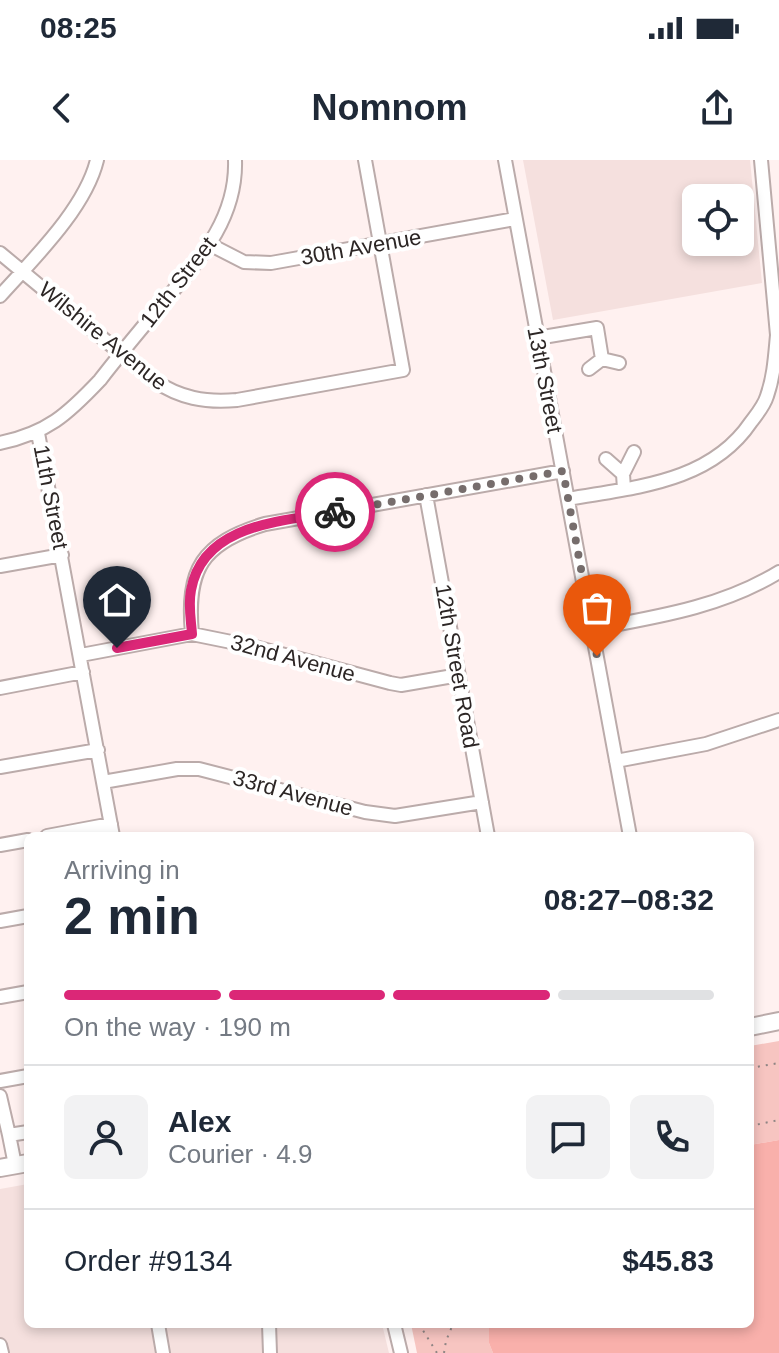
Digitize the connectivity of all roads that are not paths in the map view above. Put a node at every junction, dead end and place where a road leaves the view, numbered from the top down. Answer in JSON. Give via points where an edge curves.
{"nodes":[{"id":1,"x":97,"y":160,"type":"edge"},
{"id":2,"x":235,"y":160,"type":"edge"},
{"id":3,"x":365,"y":160,"type":"edge"},
{"id":4,"x":505,"y":160,"type":"edge"},
{"id":5,"x":761,"y":160,"type":"edge"},
{"id":6,"x":515,"y":219,"type":"junction"},
{"id":7,"x":380,"y":244,"type":"junction"},
{"id":8,"x":211,"y":245,"type":"junction"},
{"id":9,"x":0,"y":253,"type":"edge"},
{"id":10,"x":22,"y":271,"type":"junction"},
{"id":11,"x":776,"y":283,"type":"edge"},
{"id":12,"x":0,"y":296,"type":"edge"},
{"id":13,"x":537,"y":338,"type":"junction"},
{"id":14,"x":121,"y":353,"type":"junction"},
{"id":15,"x":602,"y":359,"type":"junction"},
{"id":16,"x":619,"y":363,"type":"dead end"},
{"id":17,"x":589,"y":369,"type":"dead end"},
{"id":18,"x":773,"y":401,"type":"edge"},
{"id":19,"x":38,"y":433,"type":"junction"},
{"id":20,"x":0,"y":443,"type":"edge"},
{"id":21,"x":634,"y":452,"type":"dead end"},
{"id":22,"x":606,"y":459,"type":"dead end"},
{"id":23,"x":563,"y":471,"type":"junction"},
{"id":24,"x":623,"y":474,"type":"junction"},
{"id":25,"x":624,"y":489,"type":"junction"},
{"id":26,"x":426,"y":495,"type":"junction"},
{"id":27,"x":568,"y":499,"type":"junction"},
{"id":28,"x":62,"y":555,"type":"junction"},
{"id":29,"x":0,"y":566,"type":"edge"},
{"id":30,"x":779,"y":572,"type":"edge"},
{"id":31,"x":592,"y":629,"type":"junction"},
{"id":32,"x":192,"y":634,"type":"junction"},
{"id":33,"x":81,"y":655,"type":"junction"},
{"id":34,"x":83,"y":672,"type":"junction"},
{"id":35,"x":459,"y":675,"type":"junction"},
{"id":36,"x":0,"y":688,"type":"edge"},
{"id":37,"x":779,"y":720,"type":"edge"},
{"id":38,"x":98,"y":750,"type":"junction"},
{"id":39,"x":616,"y":761,"type":"junction"},
{"id":40,"x":0,"y":767,"type":"edge"},
{"id":41,"x":103,"y":782,"type":"junction"},
{"id":42,"x":482,"y":802,"type":"junction"},
{"id":43,"x":112,"y":830,"type":"edge"},
{"id":44,"x":90,"y":832,"type":"edge"},
{"id":45,"x":487,"y":832,"type":"edge"},
{"id":46,"x":629,"y":832,"type":"edge"},
{"id":47,"x":24,"y":841,"type":"edge"},
{"id":48,"x":0,"y":845,"type":"edge"},
{"id":49,"x":24,"y":917,"type":"edge"},
{"id":50,"x":0,"y":921,"type":"edge"},
{"id":51,"x":24,"y":993,"type":"edge"},
{"id":52,"x":0,"y":997,"type":"edge"},
{"id":53,"x":779,"y":1021,"type":"edge"},
{"id":54,"x":754,"y":1026,"type":"edge"},
{"id":55,"x":24,"y":1077,"type":"edge"},
{"id":56,"x":0,"y":1081,"type":"edge"},
{"id":57,"x":0,"y":1096,"type":"edge"},
{"id":58,"x":24,"y":1133,"type":"edge"},
{"id":59,"x":9,"y":1135,"type":"junction"},
{"id":60,"x":14,"y":1165,"type":"edge"},
{"id":61,"x":159,"y":1328,"type":"edge"},
{"id":62,"x":269,"y":1328,"type":"edge"},
{"id":63,"x":395,"y":1328,"type":"edge"},
{"id":64,"x":397,"y":1338,"type":"junction"},
{"id":65,"x":383,"y":1341,"type":"dead end"},
{"id":66,"x":0,"y":1345,"type":"edge"},
{"id":67,"x":2,"y":1353,"type":"edge"},
{"id":68,"x":163,"y":1353,"type":"edge"},
{"id":69,"x":270,"y":1353,"type":"edge"},
{"id":70,"x":401,"y":1353,"type":"edge"}],
"edges":[{"from":1,"to":10,"type":"street","via":[[88,187]]},
{"from":2,"to":8,"type":"street","name":"12th Street","via":[[232,195]]},
{"from":3,"to":7,"type":"street"},
{"from":4,"to":6,"type":"street","name":"13th Street"},
{"from":5,"to":11,"type":"street"},
{"from":6,"to":7,"type":"street","name":"30th Avenue"},
{"from":6,"to":13,"type":"street","name":"13th Street"},
{"from":7,"to":8,"type":"street","name":"30th Avenue","via":[[258,263],[244,262]]},
{"from":7,"to":14,"type":"street","name":"Wilshire Avenue","via":[[403,370],[212,402],[170,391]]},
{"from":8,"to":14,"type":"street","name":"12th Street"},
{"from":9,"to":10,"type":"street","name":"Wilshire Avenue"},
{"from":10,"to":12,"type":"street"},
{"from":10,"to":14,"type":"street","name":"Wilshire Avenue"},
{"from":11,"to":18,"type":"street"},
{"from":13,"to":15,"type":"street","via":[[597,328]]},
{"from":13,"to":23,"type":"street","name":"13th Street"},
{"from":14,"to":19,"type":"street","name":"12th Street","via":[[80,401]]},
{"from":15,"to":16,"type":"street"},
{"from":15,"to":17,"type":"street"},
{"from":18,"to":25,"type":"street","via":[[708,464]]},
{"from":19,"to":20,"type":"street"},
{"from":19,"to":28,"type":"street","name":"11th Street"},
{"from":21,"to":24,"type":"street"},
{"from":22,"to":24,"type":"street"},
{"from":23,"to":26,"type":"street"},
{"from":23,"to":27,"type":"street","name":"13th Street"},
{"from":24,"to":25,"type":"street"},
{"from":25,"to":27,"type":"street"},
{"from":26,"to":32,"type":"street","via":[[237,532],[214,548],[197,572],[190,594]]},
{"from":26,"to":35,"type":"street","name":"12th Street Road"},
{"from":27,"to":31,"type":"street","name":"13th Street"},
{"from":28,"to":29,"type":"street"},
{"from":28,"to":33,"type":"street","name":"11th Street"},
{"from":30,"to":31,"type":"street","via":[[701,606]]},
{"from":31,"to":39,"type":"street","name":"13th Street"},
{"from":32,"to":33,"type":"street","name":"32nd Avenue"},
{"from":32,"to":35,"type":"street","name":"32nd Avenue","via":[[401,685]]},
{"from":33,"to":34,"type":"street","name":"11th Street"},
{"from":34,"to":36,"type":"street"},
{"from":34,"to":38,"type":"street"},
{"from":35,"to":42,"type":"street","name":"12th Street Road"},
{"from":37,"to":39,"type":"street","via":[[706,744]]},
{"from":38,"to":40,"type":"street"},
{"from":38,"to":41,"type":"street"},
{"from":39,"to":46,"type":"street","name":"13th Street"},
{"from":41,"to":42,"type":"street","name":"33rd Avenue","via":[[199,769],[395,816]]},
{"from":41,"to":43,"type":"street"},
{"from":42,"to":45,"type":"street","name":"12th Street Road"},
{"from":43,"to":44,"type":"street"},
{"from":47,"to":48,"type":"street"},
{"from":49,"to":50,"type":"street"},
{"from":51,"to":52,"type":"street"},
{"from":53,"to":54,"type":"main road"},
{"from":55,"to":56,"type":"street"},
{"from":57,"to":59,"type":"street"},
{"from":58,"to":59,"type":"street"},
{"from":59,"to":60,"type":"street"},
{"from":61,"to":68,"type":"street"},
{"from":62,"to":69,"type":"street"},
{"from":63,"to":64,"type":"street"},
{"from":64,"to":65,"type":"street"},
{"from":64,"to":70,"type":"street"},
{"from":66,"to":67,"type":"street"}]}
